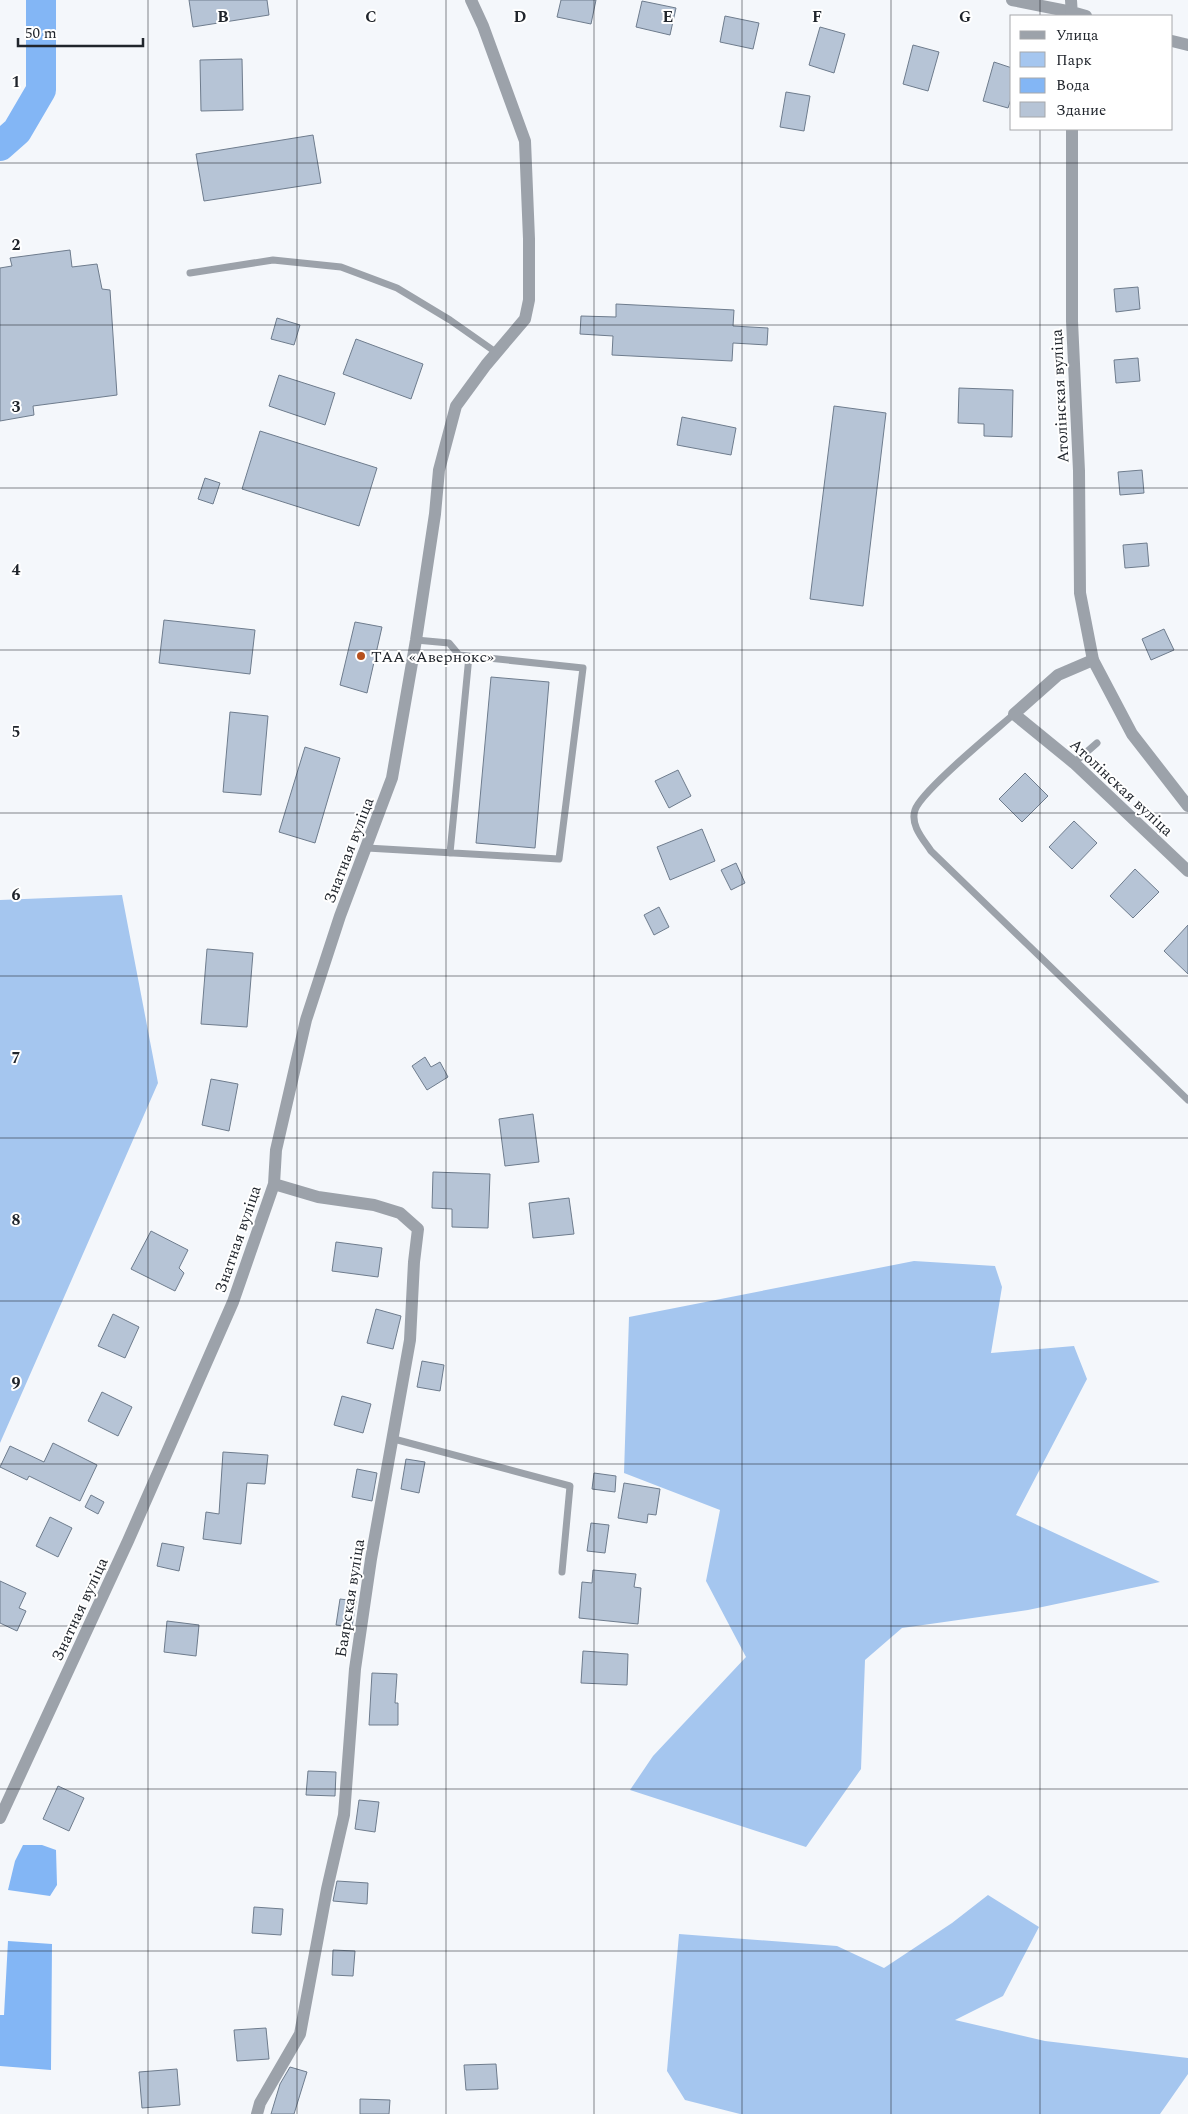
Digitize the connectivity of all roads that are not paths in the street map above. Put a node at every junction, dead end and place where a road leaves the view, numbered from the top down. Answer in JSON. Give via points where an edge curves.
{"nodes":[{"id":1,"x":471,"y":0,"type":"edge"},
{"id":2,"x":1012,"y":0,"type":"edge"},
{"id":3,"x":1072,"y":10,"type":"edge"},
{"id":4,"x":1084,"y":15,"type":"edge"},
{"id":5,"x":1173,"y":40,"type":"edge"},
{"id":6,"x":1188,"y":45,"type":"edge"},
{"id":7,"x":1072,"y":130,"type":"edge"},
{"id":8,"x":190,"y":274,"type":"dead end"},
{"id":9,"x":497,"y":353,"type":"junction"},
{"id":10,"x":416,"y":640,"type":"junction"},
{"id":11,"x":469,"y":656,"type":"junction"},
{"id":12,"x":1094,"y":660,"type":"junction"},
{"id":13,"x":1014,"y":714,"type":"junction"},
{"id":14,"x":1097,"y":743,"type":"dead end"},
{"id":15,"x":1074,"y":763,"type":"junction"},
{"id":16,"x":1188,"y":806,"type":"edge"},
{"id":17,"x":367,"y":848,"type":"junction"},
{"id":18,"x":450,"y":853,"type":"junction"},
{"id":19,"x":1188,"y":871,"type":"edge"},
{"id":20,"x":1188,"y":1100,"type":"edge"},
{"id":21,"x":274,"y":1184,"type":"junction"},
{"id":22,"x":394,"y":1439,"type":"junction"},
{"id":23,"x":562,"y":1572,"type":"dead end"},
{"id":24,"x":0,"y":1818,"type":"edge"},
{"id":25,"x":257,"y":2114,"type":"edge"}],
"edges":[{"from":1,"to":9,"type":"street","name":"Знатная вуліца","via":[[525,141],[530,239],[529,300],[525,319]]},
{"from":2,"to":3,"type":"street"},
{"from":3,"to":4,"type":"street"},
{"from":5,"to":6,"type":"street"},
{"from":7,"to":12,"type":"street","name":"Атолінская вуліца","via":[[1072,321],[1079,471],[1080,593]]},
{"from":8,"to":9,"type":"lane","via":[[273,260],[341,267],[397,288]]},
{"from":9,"to":10,"type":"street","name":"Знатная вуліца","via":[[456,406],[439,470]]},
{"from":10,"to":11,"type":"lane","via":[[450,643],[459,655]]},
{"from":10,"to":17,"type":"street","name":"Знатная вуліца","via":[[392,778]]},
{"from":11,"to":18,"type":"lane"},
{"from":11,"to":18,"type":"lane","via":[[583,668],[559,859]]},
{"from":12,"to":13,"type":"street","via":[[1058,675]]},
{"from":12,"to":16,"type":"street","name":"Атолінская вуліца","via":[[1132,734]]},
{"from":13,"to":15,"type":"street","name":"Атолінская вуліца"},
{"from":13,"to":20,"type":"lane","via":[[933,787],[915,810],[916,829],[931,851]]},
{"from":14,"to":15,"type":"lane"},
{"from":15,"to":19,"type":"street","name":"Атолінская вуліца"},
{"from":17,"to":18,"type":"lane"},
{"from":17,"to":21,"type":"street","name":"Знатная вуліца","via":[[340,916],[306,1020],[276,1150]]},
{"from":21,"to":22,"type":"street","name":"Баярская вуліца","via":[[318,1197],[374,1205],[400,1213],[418,1229],[410,1340]]},
{"from":21,"to":24,"type":"street","name":"Знатная вуліца","via":[[233,1302],[173,1442]]},
{"from":22,"to":23,"type":"lane","via":[[570,1486]]},
{"from":22,"to":25,"type":"street","name":"Баярская вуліца","via":[[371,1558],[355,1669],[344,1815],[308,2002],[300,2034],[260,2103]]}]}
